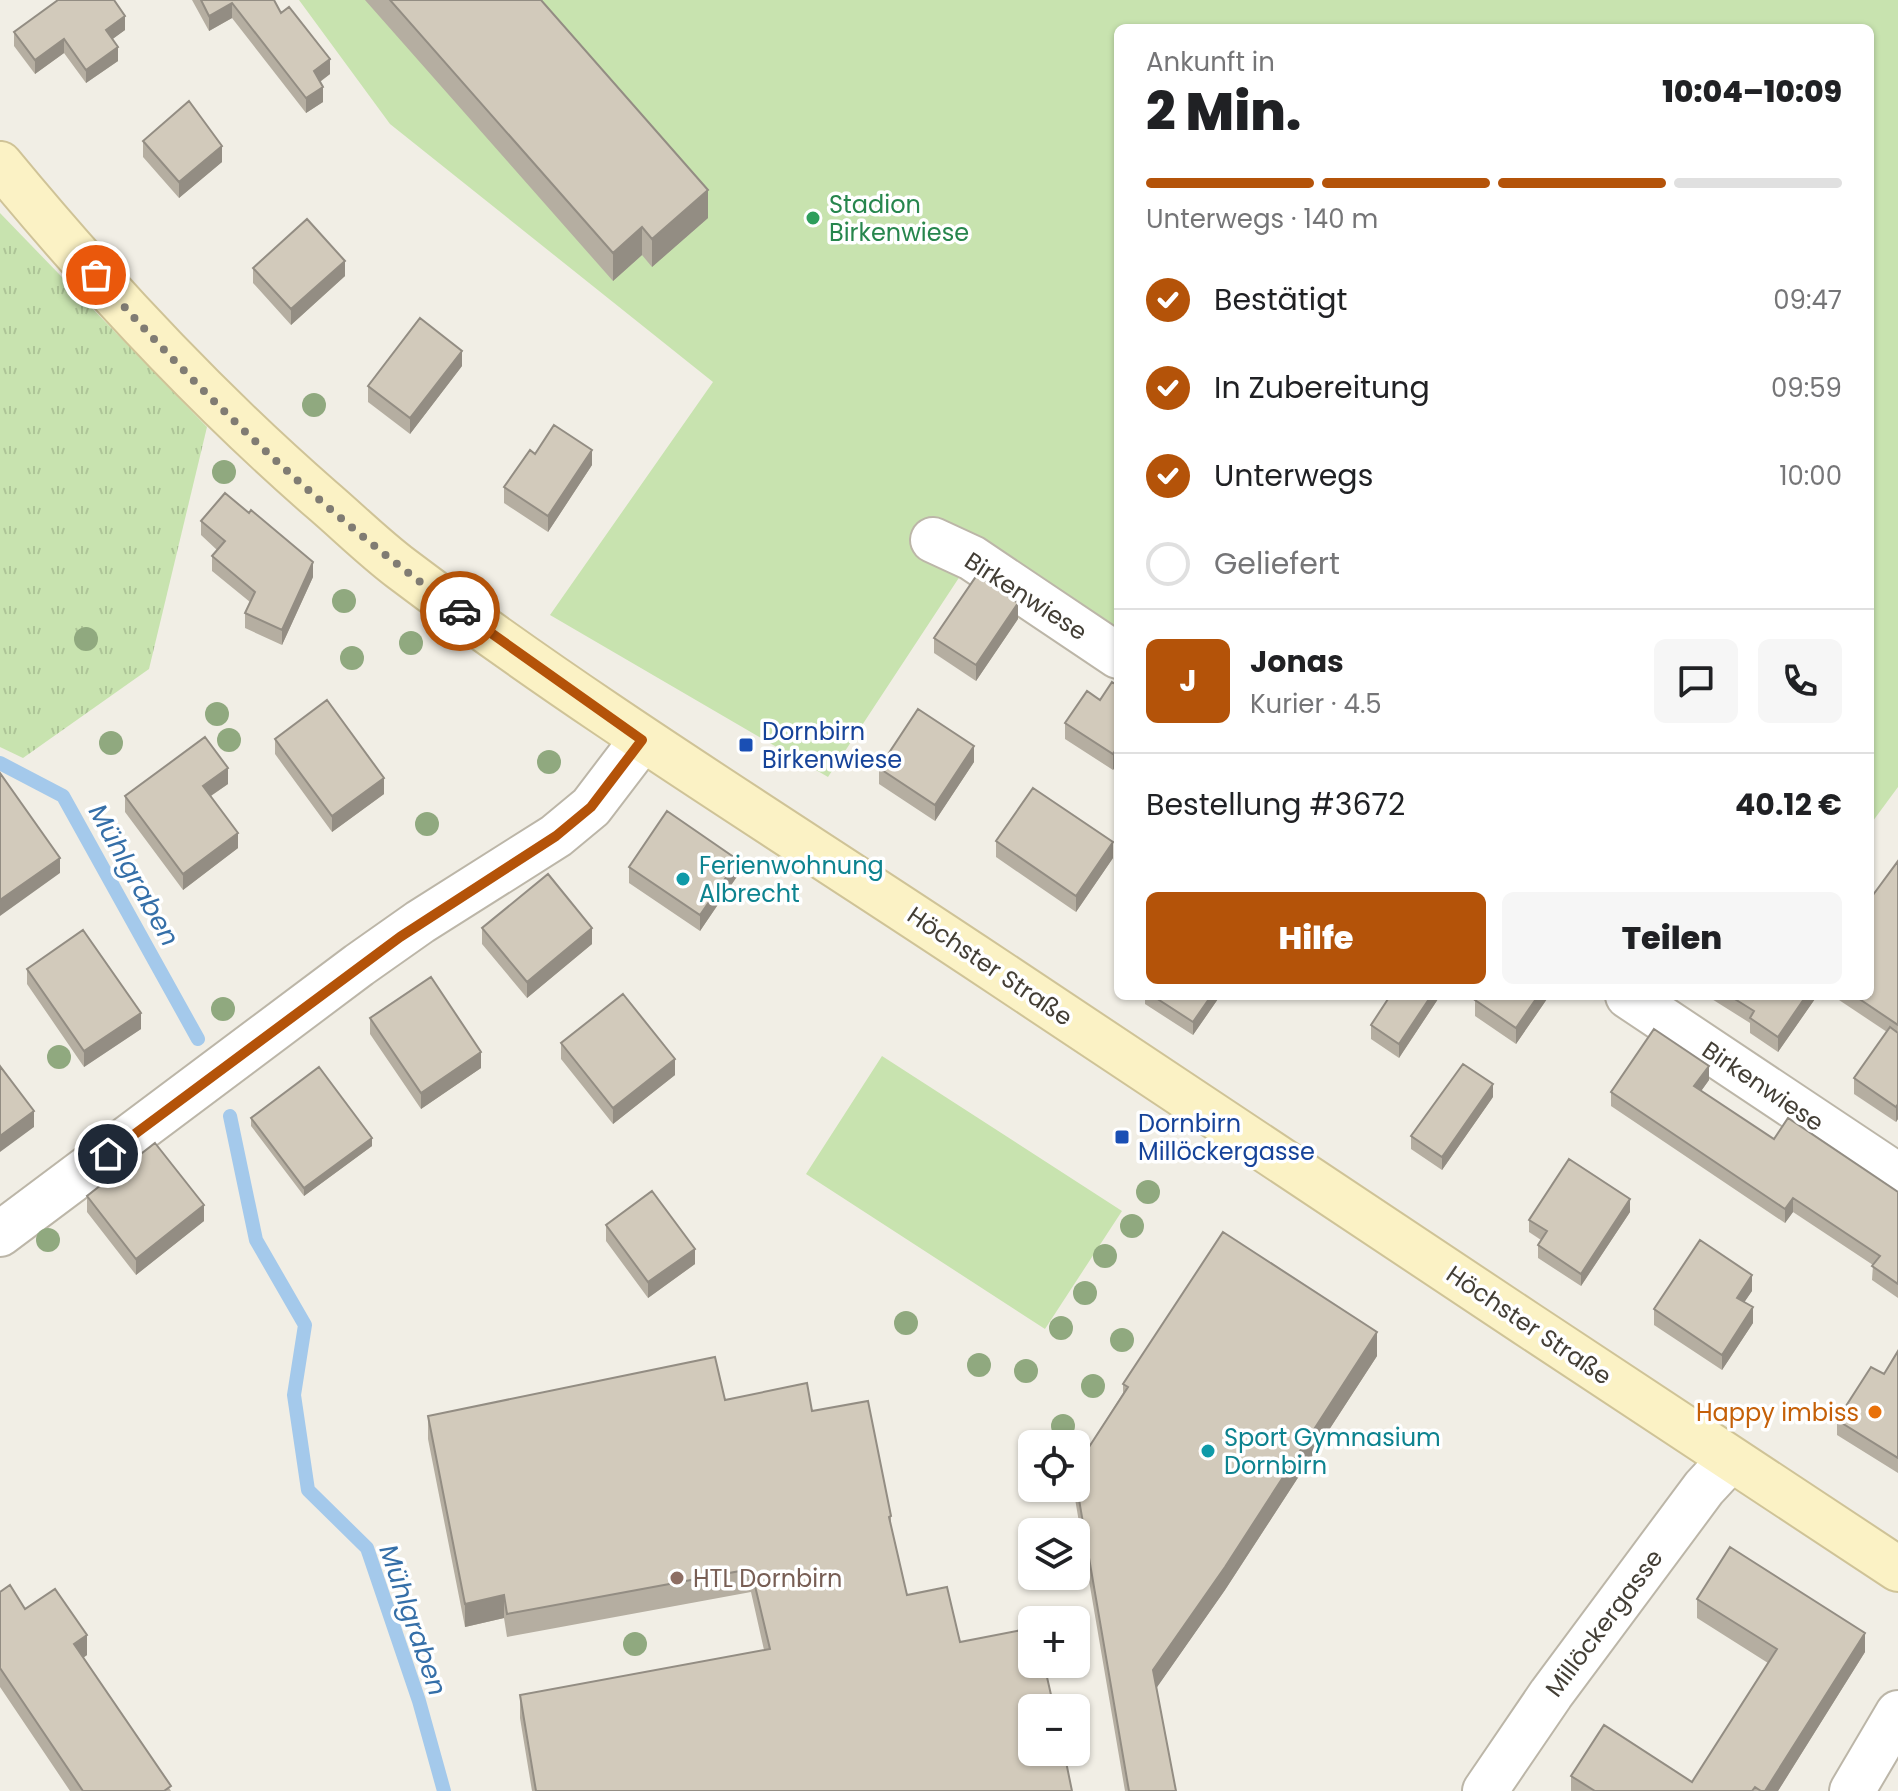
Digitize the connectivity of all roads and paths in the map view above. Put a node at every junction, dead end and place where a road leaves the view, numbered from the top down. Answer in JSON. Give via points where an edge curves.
{"nodes":[{"id":1,"x":0,"y":164,"type":"edge"},
{"id":2,"x":933,"y":540,"type":"dead end"},
{"id":3,"x":1114,"y":653,"type":"edge"},
{"id":4,"x":642,"y":740,"type":"junction"},
{"id":5,"x":1634,"y":1000,"type":"edge"},
{"id":6,"x":1898,"y":1176,"type":"edge"},
{"id":7,"x":0,"y":1234,"type":"edge"},
{"id":8,"x":1730,"y":1460,"type":"junction"},
{"id":9,"x":1898,"y":1569,"type":"edge"},
{"id":10,"x":1898,"y":1713,"type":"edge"},
{"id":11,"x":1485,"y":1791,"type":"edge"},
{"id":12,"x":1852,"y":1791,"type":"edge"}],
"edges":[{"from":1,"to":4,"type":"main road","name":"Höchster Straße","via":[[153,341],[257,443],[398,566]]},
{"from":2,"to":3,"type":"street","name":"Birkenwiese","via":[[972,558]]},
{"from":4,"to":7,"type":"street","via":[[591,807],[556,836],[359,965]]},
{"from":4,"to":8,"type":"main road","name":"Höchster Straße"},
{"from":5,"to":6,"type":"street","name":"Birkenwiese"},
{"from":8,"to":9,"type":"main road","name":"Höchster Straße"},
{"from":8,"to":11,"type":"street","name":"Millöckergasse","via":[[1551,1694]]},
{"from":10,"to":12,"type":"street"}]}
